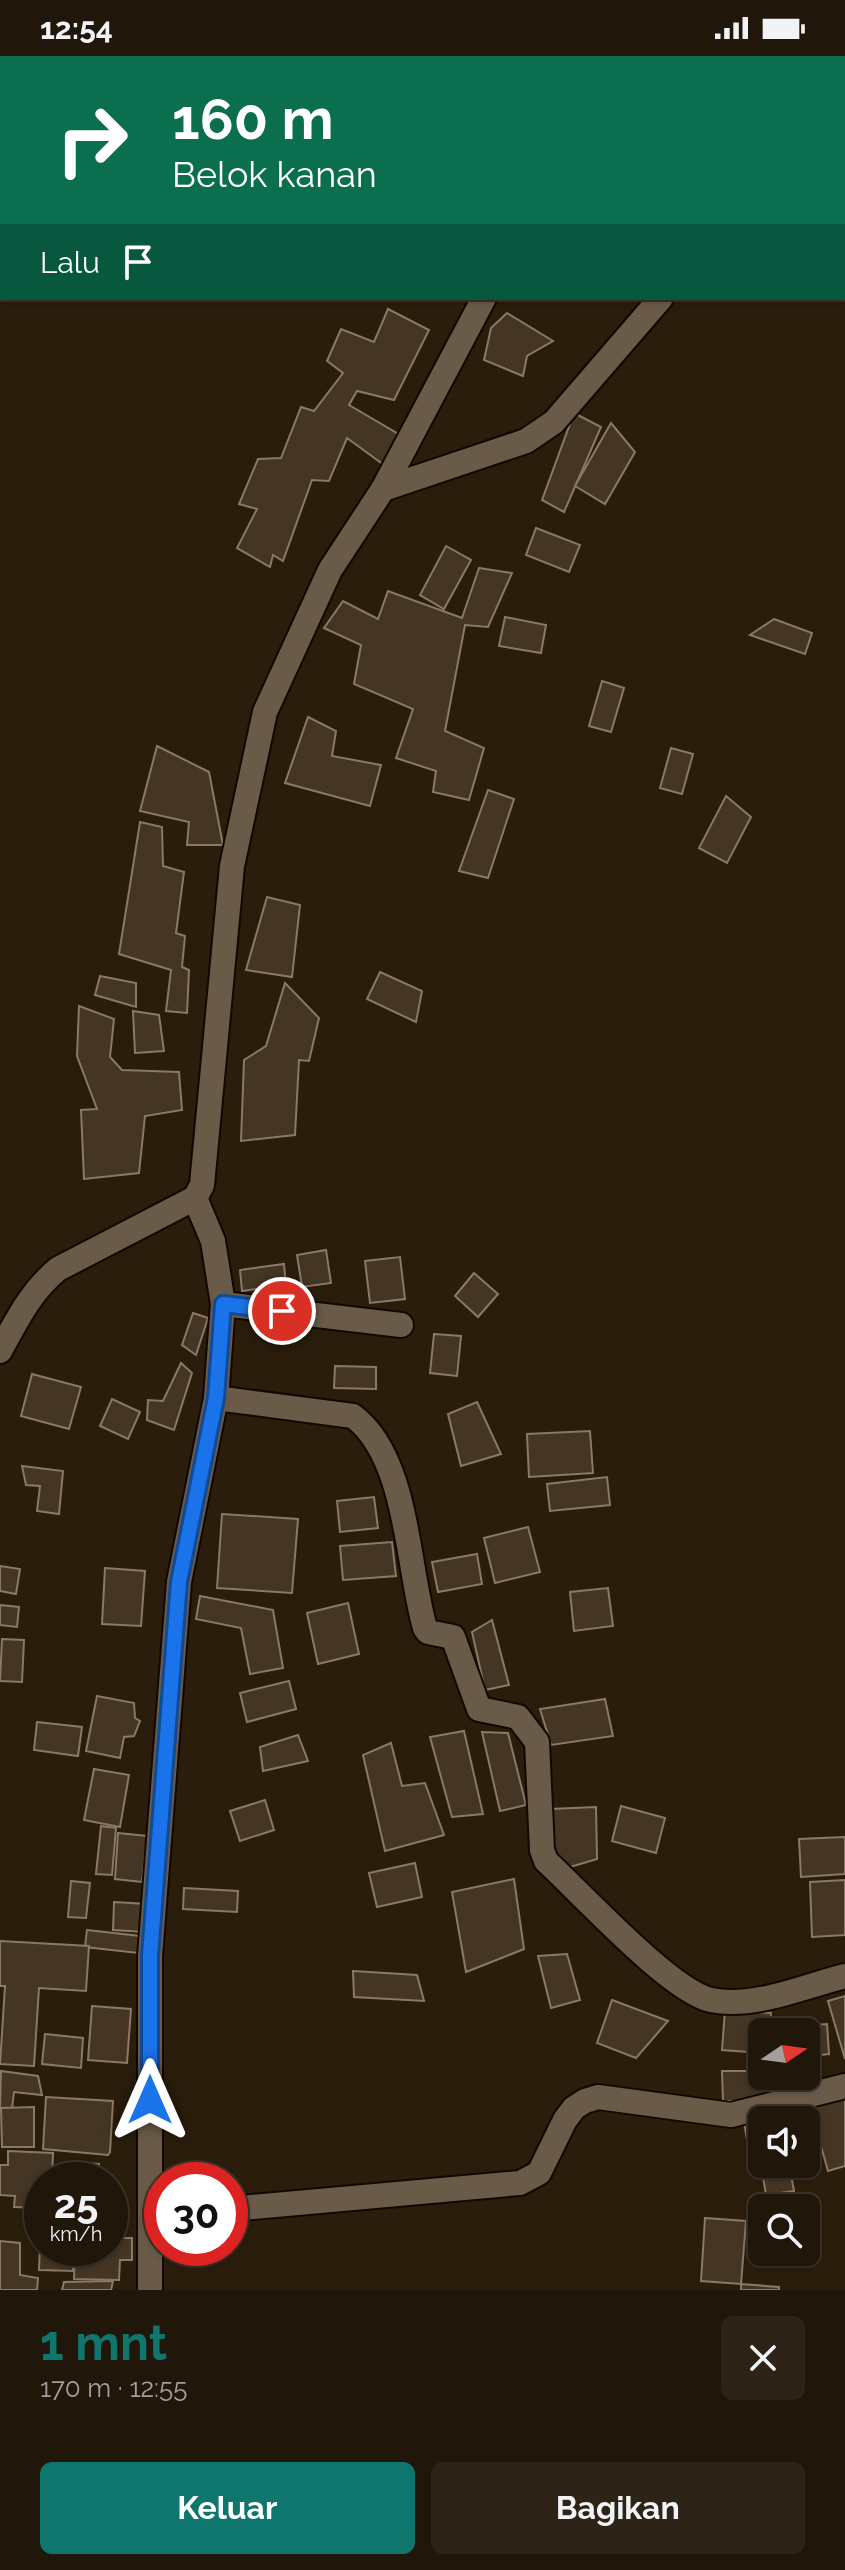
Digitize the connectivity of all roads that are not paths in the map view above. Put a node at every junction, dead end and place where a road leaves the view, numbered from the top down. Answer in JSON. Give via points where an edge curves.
{"nodes":[{"id":1,"x":483,"y":300,"type":"edge"},
{"id":2,"x":659,"y":300,"type":"edge"},
{"id":3,"x":383,"y":489,"type":"junction"},
{"id":4,"x":195,"y":1198,"type":"junction"},
{"id":5,"x":223,"y":1304,"type":"junction"},
{"id":6,"x":401,"y":1325,"type":"dead end"},
{"id":7,"x":0,"y":1351,"type":"edge"},
{"id":8,"x":216,"y":1398,"type":"junction"},
{"id":9,"x":845,"y":1976,"type":"edge"},
{"id":10,"x":845,"y":2086,"type":"edge"},
{"id":11,"x":155,"y":2162,"type":"edge"},
{"id":12,"x":248,"y":2207,"type":"edge"},
{"id":13,"x":152,"y":2266,"type":"edge"},
{"id":14,"x":150,"y":2290,"type":"edge"}],
"edges":[{"from":1,"to":3,"type":"street"},
{"from":2,"to":3,"type":"street","via":[[554,422],[526,441]]},
{"from":3,"to":4,"type":"street","via":[[330,570],[265,712],[232,866],[206,1167]]},
{"from":4,"to":5,"type":"street","via":[[213,1241]]},
{"from":4,"to":7,"type":"street","via":[[58,1269],[27,1300]]},
{"from":5,"to":6,"type":"street"},
{"from":5,"to":8,"type":"street"},
{"from":8,"to":9,"type":"street","via":[[353,1416],[369,1428],[383,1448],[411,1550],[425,1628],[453,1637],[479,1709],[518,1717],[537,1742],[546,1861],[602,1915],[680,1985],[711,2000],[747,2000]]},
{"from":8,"to":11,"type":"street","via":[[179,1582],[150,1956]]},
{"from":10,"to":12,"type":"street","via":[[731,2115],[598,2097],[574,2108],[539,2173],[520,2183]]},
{"from":13,"to":14,"type":"street"}]}
